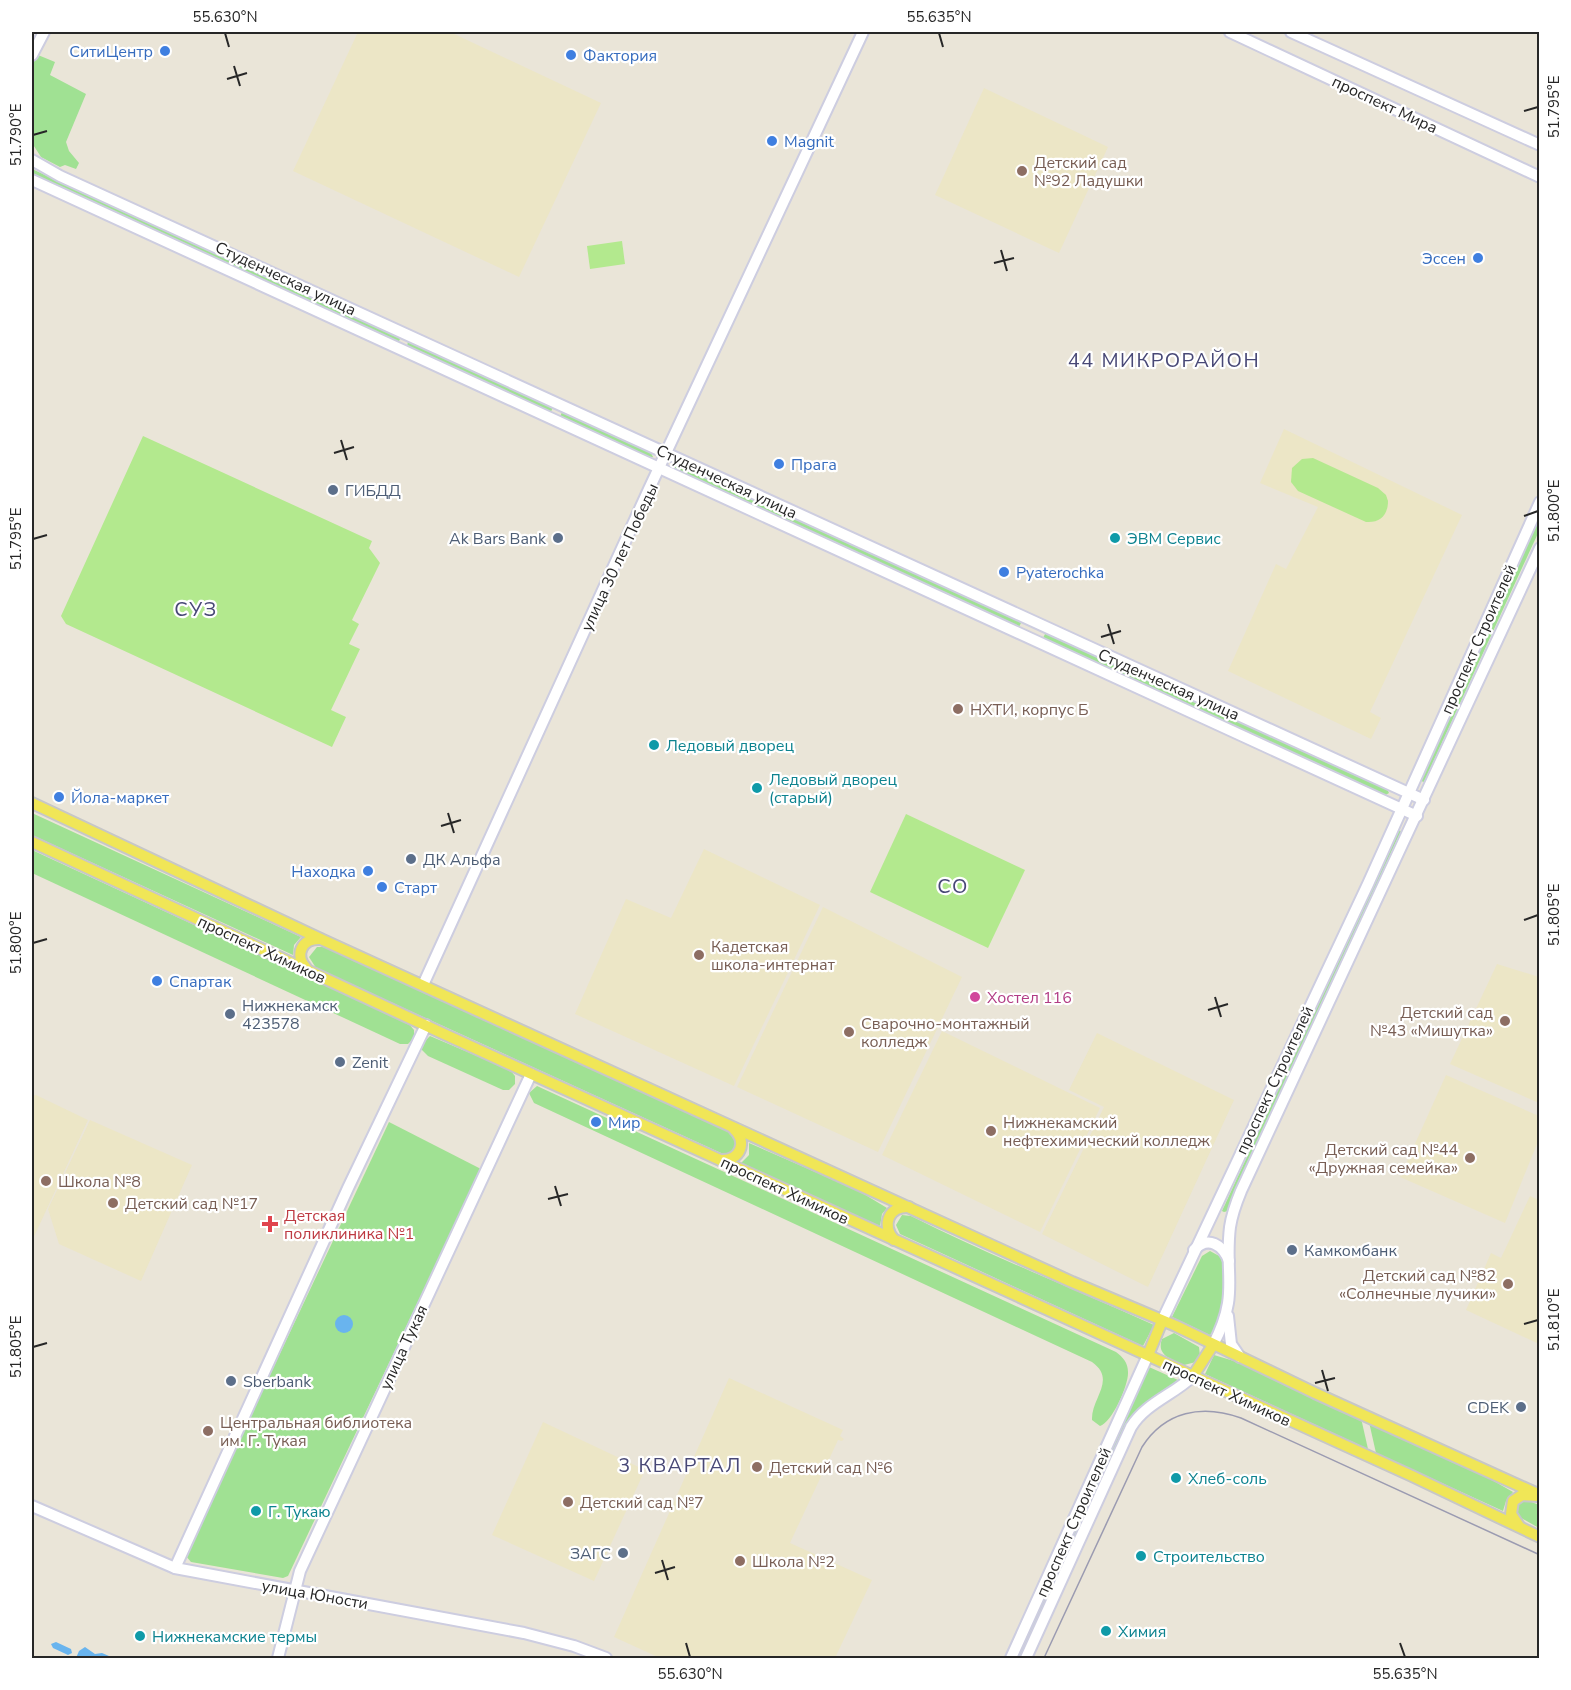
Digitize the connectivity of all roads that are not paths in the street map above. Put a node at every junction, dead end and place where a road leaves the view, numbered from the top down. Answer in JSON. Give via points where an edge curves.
{"nodes":[{"id":1,"x":44,"y":32,"type":"edge"},
{"id":2,"x":863,"y":32,"type":"edge"},
{"id":3,"x":1230,"y":32,"type":"edge"},
{"id":4,"x":1291,"y":32,"type":"edge"},
{"id":5,"x":32,"y":55,"type":"edge"},
{"id":6,"x":1539,"y":145,"type":"edge"},
{"id":7,"x":32,"y":160,"type":"edge"},
{"id":8,"x":1539,"y":177,"type":"edge"},
{"id":9,"x":32,"y":180,"type":"edge"},
{"id":10,"x":412,"y":338,"type":"junction"},
{"id":11,"x":405,"y":352,"type":"junction"},
{"id":12,"x":552,"y":402,"type":"junction"},
{"id":13,"x":548,"y":418,"type":"junction"},
{"id":14,"x":668,"y":452,"type":"junction"},
{"id":15,"x":660,"y":468,"type":"junction"},
{"id":16,"x":1539,"y":502,"type":"edge"},
{"id":17,"x":1539,"y":549,"type":"edge"},
{"id":18,"x":1027,"y":620,"type":"junction"},
{"id":19,"x":1043,"y":626,"type":"junction"},
{"id":20,"x":1022,"y":634,"type":"junction"},
{"id":21,"x":1038,"y":641,"type":"junction"},
{"id":22,"x":1408,"y":793,"type":"junction"},
{"id":23,"x":1424,"y":800,"type":"junction"},
{"id":24,"x":32,"y":803,"type":"edge"},
{"id":25,"x":1401,"y":810,"type":"junction"},
{"id":26,"x":1417,"y":816,"type":"junction"},
{"id":27,"x":32,"y":842,"type":"edge"},
{"id":28,"x":323,"y":940,"type":"junction"},
{"id":29,"x":310,"y":970,"type":"junction"},
{"id":30,"x":423,"y":985,"type":"junction"},
{"id":31,"x":426,"y":1025,"type":"junction"},
{"id":32,"x":531,"y":1074,"type":"junction"},
{"id":33,"x":732,"y":1126,"type":"junction"},
{"id":34,"x":717,"y":1159,"type":"junction"},
{"id":35,"x":910,"y":1207,"type":"junction"},
{"id":36,"x":1214,"y":1207,"type":"junction"},
{"id":37,"x":1232,"y":1214,"type":"junction"},
{"id":38,"x":894,"y":1240,"type":"junction"},
{"id":39,"x":1193,"y":1251,"type":"junction"},
{"id":40,"x":1231,"y":1267,"type":"junction"},
{"id":41,"x":1227,"y":1313,"type":"junction"},
{"id":42,"x":1162,"y":1321,"type":"junction"},
{"id":43,"x":1213,"y":1345,"type":"junction"},
{"id":44,"x":1148,"y":1355,"type":"junction"},
{"id":45,"x":1239,"y":1357,"type":"junction"},
{"id":46,"x":1192,"y":1376,"type":"junction"},
{"id":47,"x":1539,"y":1495,"type":"edge"},
{"id":48,"x":32,"y":1506,"type":"edge"},
{"id":49,"x":1523,"y":1529,"type":"junction"},
{"id":50,"x":1539,"y":1537,"type":"edge"},
{"id":51,"x":175,"y":1568,"type":"junction"},
{"id":52,"x":294,"y":1589,"type":"junction"},
{"id":53,"x":278,"y":1659,"type":"edge"},
{"id":54,"x":606,"y":1659,"type":"edge"},
{"id":55,"x":1011,"y":1659,"type":"edge"},
{"id":56,"x":1026,"y":1659,"type":"edge"}],
"edges":[{"from":1,"to":5,"type":"main road"},
{"from":2,"to":14,"type":"main road","name":"улица 30 лет Победы"},
{"from":3,"to":8,"type":"main road","name":"проспект Мира"},
{"from":4,"to":6,"type":"main road","name":"проспект Мира"},
{"from":7,"to":10,"type":"main road","name":"Студенческая улица"},
{"from":9,"to":11,"type":"main road","name":"Студенческая улица"},
{"from":10,"to":11,"type":"main road","via":[[401,342]]},
{"from":10,"to":12,"type":"main road","name":"Студенческая улица"},
{"from":11,"to":13,"type":"main road","name":"Студенческая улица"},
{"from":12,"to":13,"type":"main road","via":[[557,412]]},
{"from":12,"to":14,"type":"main road","name":"Студенческая улица"},
{"from":13,"to":15,"type":"main road","name":"Студенческая улица"},
{"from":14,"to":15,"type":"main road","name":"улица 30 лет Победы"},
{"from":14,"to":18,"type":"main road","name":"Студенческая улица"},
{"from":15,"to":20,"type":"main road","name":"Студенческая улица"},
{"from":15,"to":30,"type":"main road","name":"улица 30 лет Победы"},
{"from":16,"to":22,"type":"main road","name":"проспект Строителей"},
{"from":17,"to":23,"type":"main road","name":"проспект Строителей"},
{"from":18,"to":19,"type":"main road","name":"Студенческая улица"},
{"from":18,"to":20,"type":"main road","via":[[1029,625]]},
{"from":19,"to":21,"type":"main road"},
{"from":19,"to":22,"type":"main road","name":"Студенческая улица"},
{"from":20,"to":21,"type":"main road","name":"Студенческая улица"},
{"from":21,"to":25,"type":"main road","name":"Студенческая улица"},
{"from":22,"to":23,"type":"main road","name":"Студенческая улица"},
{"from":22,"to":25,"type":"main road","name":"проспект Строителей"},
{"from":23,"to":26,"type":"main road","name":"проспект Строителей"},
{"from":24,"to":28,"type":"main road","name":"проспект Химиков"},
{"from":25,"to":26,"type":"main road","name":"Студенческая улица"},
{"from":25,"to":36,"type":"main road","name":"проспект Строителей"},
{"from":26,"to":37,"type":"main road","name":"проспект Строителей"},
{"from":27,"to":29,"type":"main road","name":"проспект Химиков"},
{"from":28,"to":29,"type":"main road","via":[[310,940],[301,949],[301,961]]},
{"from":28,"to":30,"type":"main road","name":"проспект Химиков"},
{"from":29,"to":31,"type":"main road","name":"проспект Химиков"},
{"from":30,"to":33,"type":"main road","name":"проспект Химиков"},
{"from":31,"to":32,"type":"main road","name":"проспект Химиков"},
{"from":31,"to":51,"type":"main road"},
{"from":32,"to":34,"type":"main road","name":"проспект Химиков"},
{"from":32,"to":52,"type":"main road","name":"улица Тукая"},
{"from":33,"to":34,"type":"main road","via":[[741,1137],[740,1150],[731,1159]]},
{"from":33,"to":35,"type":"main road","name":"проспект Химиков"},
{"from":34,"to":38,"type":"main road","name":"проспект Химиков"},
{"from":35,"to":38,"type":"main road","via":[[898,1208],[888,1217],[887,1228]]},
{"from":35,"to":42,"type":"main road","name":"проспект Химиков"},
{"from":36,"to":37,"type":"main road","via":[[1223,1219]]},
{"from":36,"to":39,"type":"main road","name":"проспект Строителей"},
{"from":37,"to":40,"type":"main road","name":"проспект Строителей"},
{"from":38,"to":44,"type":"main road","name":"проспект Химиков"},
{"from":39,"to":40,"type":"main road","via":[[1204,1243],[1218,1244]]},
{"from":39,"to":42,"type":"main road","name":"проспект Строителей"},
{"from":40,"to":41,"type":"main road","name":"проспект Строителей"},
{"from":41,"to":43,"type":"main road","name":"проспект Строителей"},
{"from":41,"to":45,"type":"main road","via":[[1229,1338]]},
{"from":42,"to":43,"type":"main road","name":"проспект Химиков"},
{"from":42,"to":44,"type":"main road","name":"проспект Строителей"},
{"from":43,"to":45,"type":"main road","name":"проспект Химиков"},
{"from":43,"to":46,"type":"main road","name":"проспект Строителей"},
{"from":44,"to":46,"type":"main road","name":"проспект Химиков"},
{"from":44,"to":55,"type":"main road","name":"проспект Строителей"},
{"from":45,"to":47,"type":"main road","name":"проспект Химиков"},
{"from":46,"to":49,"type":"main road","name":"проспект Химиков"},
{"from":46,"to":56,"type":"main road","name":"проспект Строителей","via":[[1142,1412],[1131,1427]]},
{"from":47,"to":49,"type":"main road","via":[[1522,1495],[1513,1501],[1511,1514]]},
{"from":48,"to":51,"type":"main road","name":"улица Юности"},
{"from":49,"to":50,"type":"main road","name":"проспект Химиков"},
{"from":51,"to":52,"type":"main road","name":"улица Юности"},
{"from":52,"to":53,"type":"main road","name":"улица Тукая"},
{"from":52,"to":54,"type":"main road","name":"улица Юности","via":[[524,1633]]}]}
